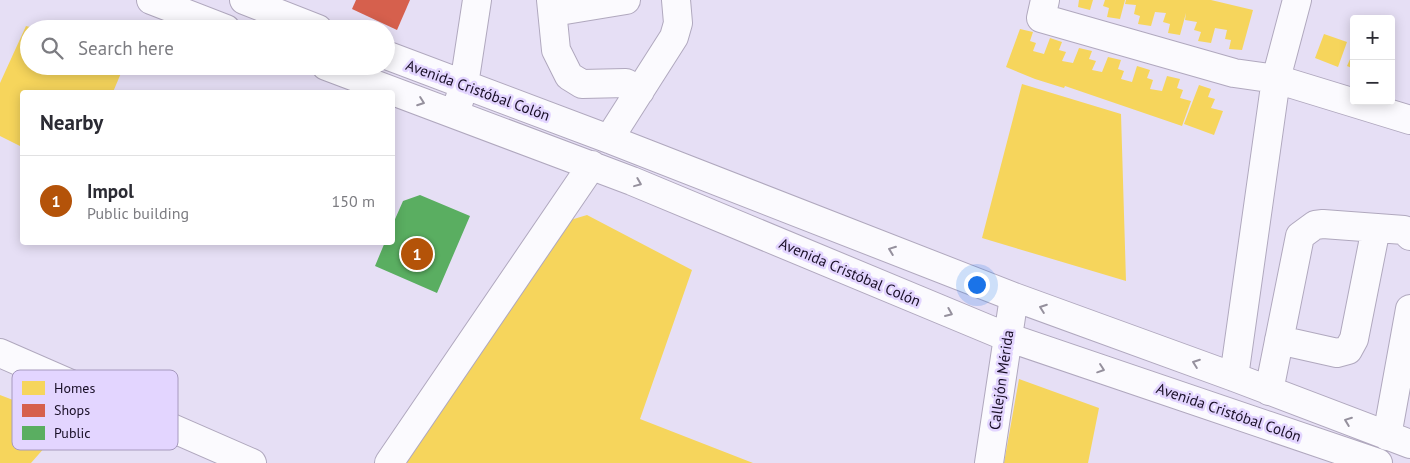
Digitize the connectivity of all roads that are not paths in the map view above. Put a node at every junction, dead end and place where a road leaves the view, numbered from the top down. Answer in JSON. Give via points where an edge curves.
{"nodes":[{"id":1,"x":151,"y":0,"type":"edge"},
{"id":2,"x":244,"y":0,"type":"edge"},
{"id":3,"x":477,"y":0,"type":"edge"},
{"id":4,"x":626,"y":0,"type":"edge"},
{"id":5,"x":1045,"y":0,"type":"edge"},
{"id":6,"x":1297,"y":0,"type":"edge"},
{"id":7,"x":673,"y":3,"type":"edge"},
{"id":8,"x":552,"y":6,"type":"edge"},
{"id":9,"x":203,"y":20,"type":"edge"},
{"id":10,"x":295,"y":20,"type":"edge"},
{"id":11,"x":395,"y":58,"type":"edge"},
{"id":12,"x":350,"y":75,"type":"edge"},
{"id":13,"x":1276,"y":79,"type":"junction"},
{"id":14,"x":464,"y":85,"type":"junction"},
{"id":15,"x":390,"y":90,"type":"edge"},
{"id":16,"x":640,"y":91,"type":"junction"},
{"id":17,"x":395,"y":92,"type":"edge"},
{"id":18,"x":454,"y":114,"type":"junction"},
{"id":19,"x":1410,"y":120,"type":"edge"},
{"id":20,"x":609,"y":139,"type":"junction"},
{"id":21,"x":592,"y":165,"type":"junction"},
{"id":22,"x":1376,"y":228,"type":"junction"},
{"id":23,"x":1410,"y":236,"type":"edge"},
{"id":24,"x":1014,"y":297,"type":"junction"},
{"id":25,"x":1410,"y":309,"type":"edge"},
{"id":26,"x":1007,"y":337,"type":"junction"},
{"id":27,"x":1279,"y":340,"type":"junction"},
{"id":28,"x":0,"y":353,"type":"edge"},
{"id":29,"x":39,"y":370,"type":"edge"},
{"id":30,"x":1234,"y":377,"type":"junction"},
{"id":31,"x":1269,"y":391,"type":"junction"},
{"id":32,"x":178,"y":432,"type":"edge"},
{"id":33,"x":1399,"y":440,"type":"edge"},
{"id":34,"x":247,"y":462,"type":"edge"},
{"id":35,"x":389,"y":463,"type":"edge"},
{"id":36,"x":989,"y":463,"type":"edge"},
{"id":37,"x":1378,"y":463,"type":"edge"}],
"edges":[{"from":1,"to":9,"type":"street"},
{"from":2,"to":10,"type":"street"},
{"from":3,"to":14,"type":"street"},
{"from":4,"to":8,"type":"street"},
{"from":5,"to":13,"type":"street","via":[[1041,18],[1234,73]]},
{"from":6,"to":13,"type":"street"},
{"from":7,"to":16,"type":"street","via":[[678,23],[674,37]]},
{"from":8,"to":16,"type":"street","via":[[556,50],[569,76],[582,84],[626,83]]},
{"from":11,"to":14,"type":"street","name":"Avenida Cristóbal Colón"},
{"from":12,"to":15,"type":"street","name":"Avenida Cristóbal Colón","one_way":true},
{"from":13,"to":19,"type":"street"},
{"from":13,"to":30,"type":"street"},
{"from":14,"to":18,"type":"street"},
{"from":14,"to":20,"type":"street","name":"Avenida Cristóbal Colón"},
{"from":16,"to":20,"type":"street"},
{"from":17,"to":18,"type":"street","name":"Avenida Cristóbal Colón","one_way":true},
{"from":18,"to":21,"type":"street","name":"Avenida Cristóbal Colón"},
{"from":24,"to":20,"type":"street","name":"Avenida Cristóbal Colón","one_way":true},
{"from":21,"to":26,"type":"street","name":"Avenida Cristóbal Colón","one_way":true},
{"from":21,"to":35,"type":"street"},
{"from":22,"to":23,"type":"street","via":[[1404,230]]},
{"from":22,"to":27,"type":"street","via":[[1323,224],[1315,225],[1300,236]]},
{"from":22,"to":27,"type":"street","via":[[1354,340],[1348,350],[1337,353]]},
{"from":24,"to":26,"type":"street","name":"Callejón Mérida"},
{"from":30,"to":24,"type":"street","name":"Avenida Cristóbal Colón","one_way":true},
{"from":25,"to":33,"type":"street"},
{"from":26,"to":36,"type":"street","name":"Callejón Mérida"},
{"from":26,"to":37,"type":"street","name":"Avenida Cristóbal Colón","one_way":true},
{"from":27,"to":31,"type":"street"},
{"from":28,"to":29,"type":"street"},
{"from":30,"to":31,"type":"street","name":"Avenida Cristóbal Colón"},
{"from":33,"to":31,"type":"street","name":"Avenida Cristóbal Colón","one_way":true},
{"from":32,"to":34,"type":"street"}]}
